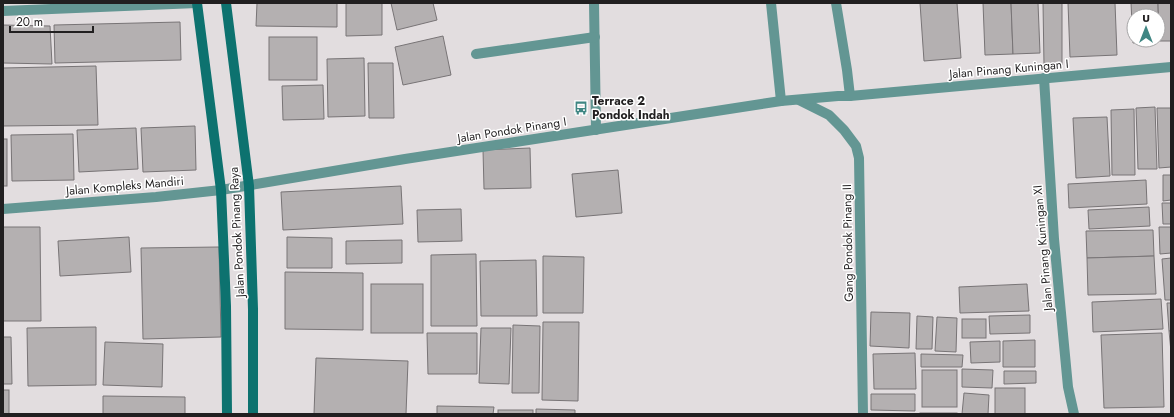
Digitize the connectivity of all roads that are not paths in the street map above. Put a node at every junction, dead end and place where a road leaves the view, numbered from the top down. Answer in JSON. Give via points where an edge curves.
{"nodes":[{"id":1,"x":197,"y":3,"type":"edge"},
{"id":2,"x":226,"y":3,"type":"edge"},
{"id":3,"x":594,"y":3,"type":"edge"},
{"id":4,"x":771,"y":3,"type":"edge"},
{"id":5,"x":836,"y":3,"type":"edge"},
{"id":6,"x":3,"y":11,"type":"edge"},
{"id":7,"x":595,"y":37,"type":"junction"},
{"id":8,"x":476,"y":54,"type":"dead end"},
{"id":9,"x":1171,"y":67,"type":"edge"},
{"id":10,"x":1044,"y":78,"type":"junction"},
{"id":11,"x":850,"y":96,"type":"junction"},
{"id":12,"x":799,"y":100,"type":"junction"},
{"id":13,"x":781,"y":102,"type":"junction"},
{"id":14,"x":596,"y":130,"type":"junction"},
{"id":15,"x":249,"y":186,"type":"junction"},
{"id":16,"x":221,"y":190,"type":"junction"},
{"id":17,"x":3,"y":209,"type":"edge"},
{"id":18,"x":227,"y":414,"type":"edge"},
{"id":19,"x":253,"y":414,"type":"edge"},
{"id":20,"x":863,"y":414,"type":"edge"},
{"id":21,"x":1074,"y":414,"type":"edge"}],
"edges":[{"from":1,"to":6,"type":"street"},
{"from":1,"to":16,"type":"main road","name":"Jalan Pondok Pinang Raya"},
{"from":2,"to":15,"type":"main road","name":"Jalan Pondok Pinang Raya"},
{"from":3,"to":7,"type":"street"},
{"from":4,"to":13,"type":"street"},
{"from":5,"to":11,"type":"street"},
{"from":7,"to":8,"type":"street"},
{"from":7,"to":14,"type":"street"},
{"from":9,"to":10,"type":"street","name":"Jalan Pinang Kuningan I"},
{"from":10,"to":11,"type":"street","name":"Jalan Pinang Kuningan I"},
{"from":10,"to":21,"type":"street","name":"Jalan Pinang Kuningan XI","via":[[1054,239],[1068,387]]},
{"from":11,"to":12,"type":"street","name":"Jalan Pondok Pinang I"},
{"from":12,"to":13,"type":"street","name":"Jalan Pondok Pinang I"},
{"from":12,"to":20,"type":"street","name":"Gang Pondok Pinang II","via":[[829,115],[856,146],[859,158]]},
{"from":13,"to":14,"type":"street","name":"Jalan Pondok Pinang I"},
{"from":14,"to":15,"type":"street","name":"Jalan Pondok Pinang I"},
{"from":15,"to":16,"type":"street","name":"Jalan Kompleks Mandiri"},
{"from":15,"to":19,"type":"main road","name":"Jalan Pondok Pinang Raya"},
{"from":16,"to":17,"type":"street","name":"Jalan Kompleks Mandiri"},
{"from":16,"to":18,"type":"main road","name":"Jalan Pondok Pinang Raya"}]}
